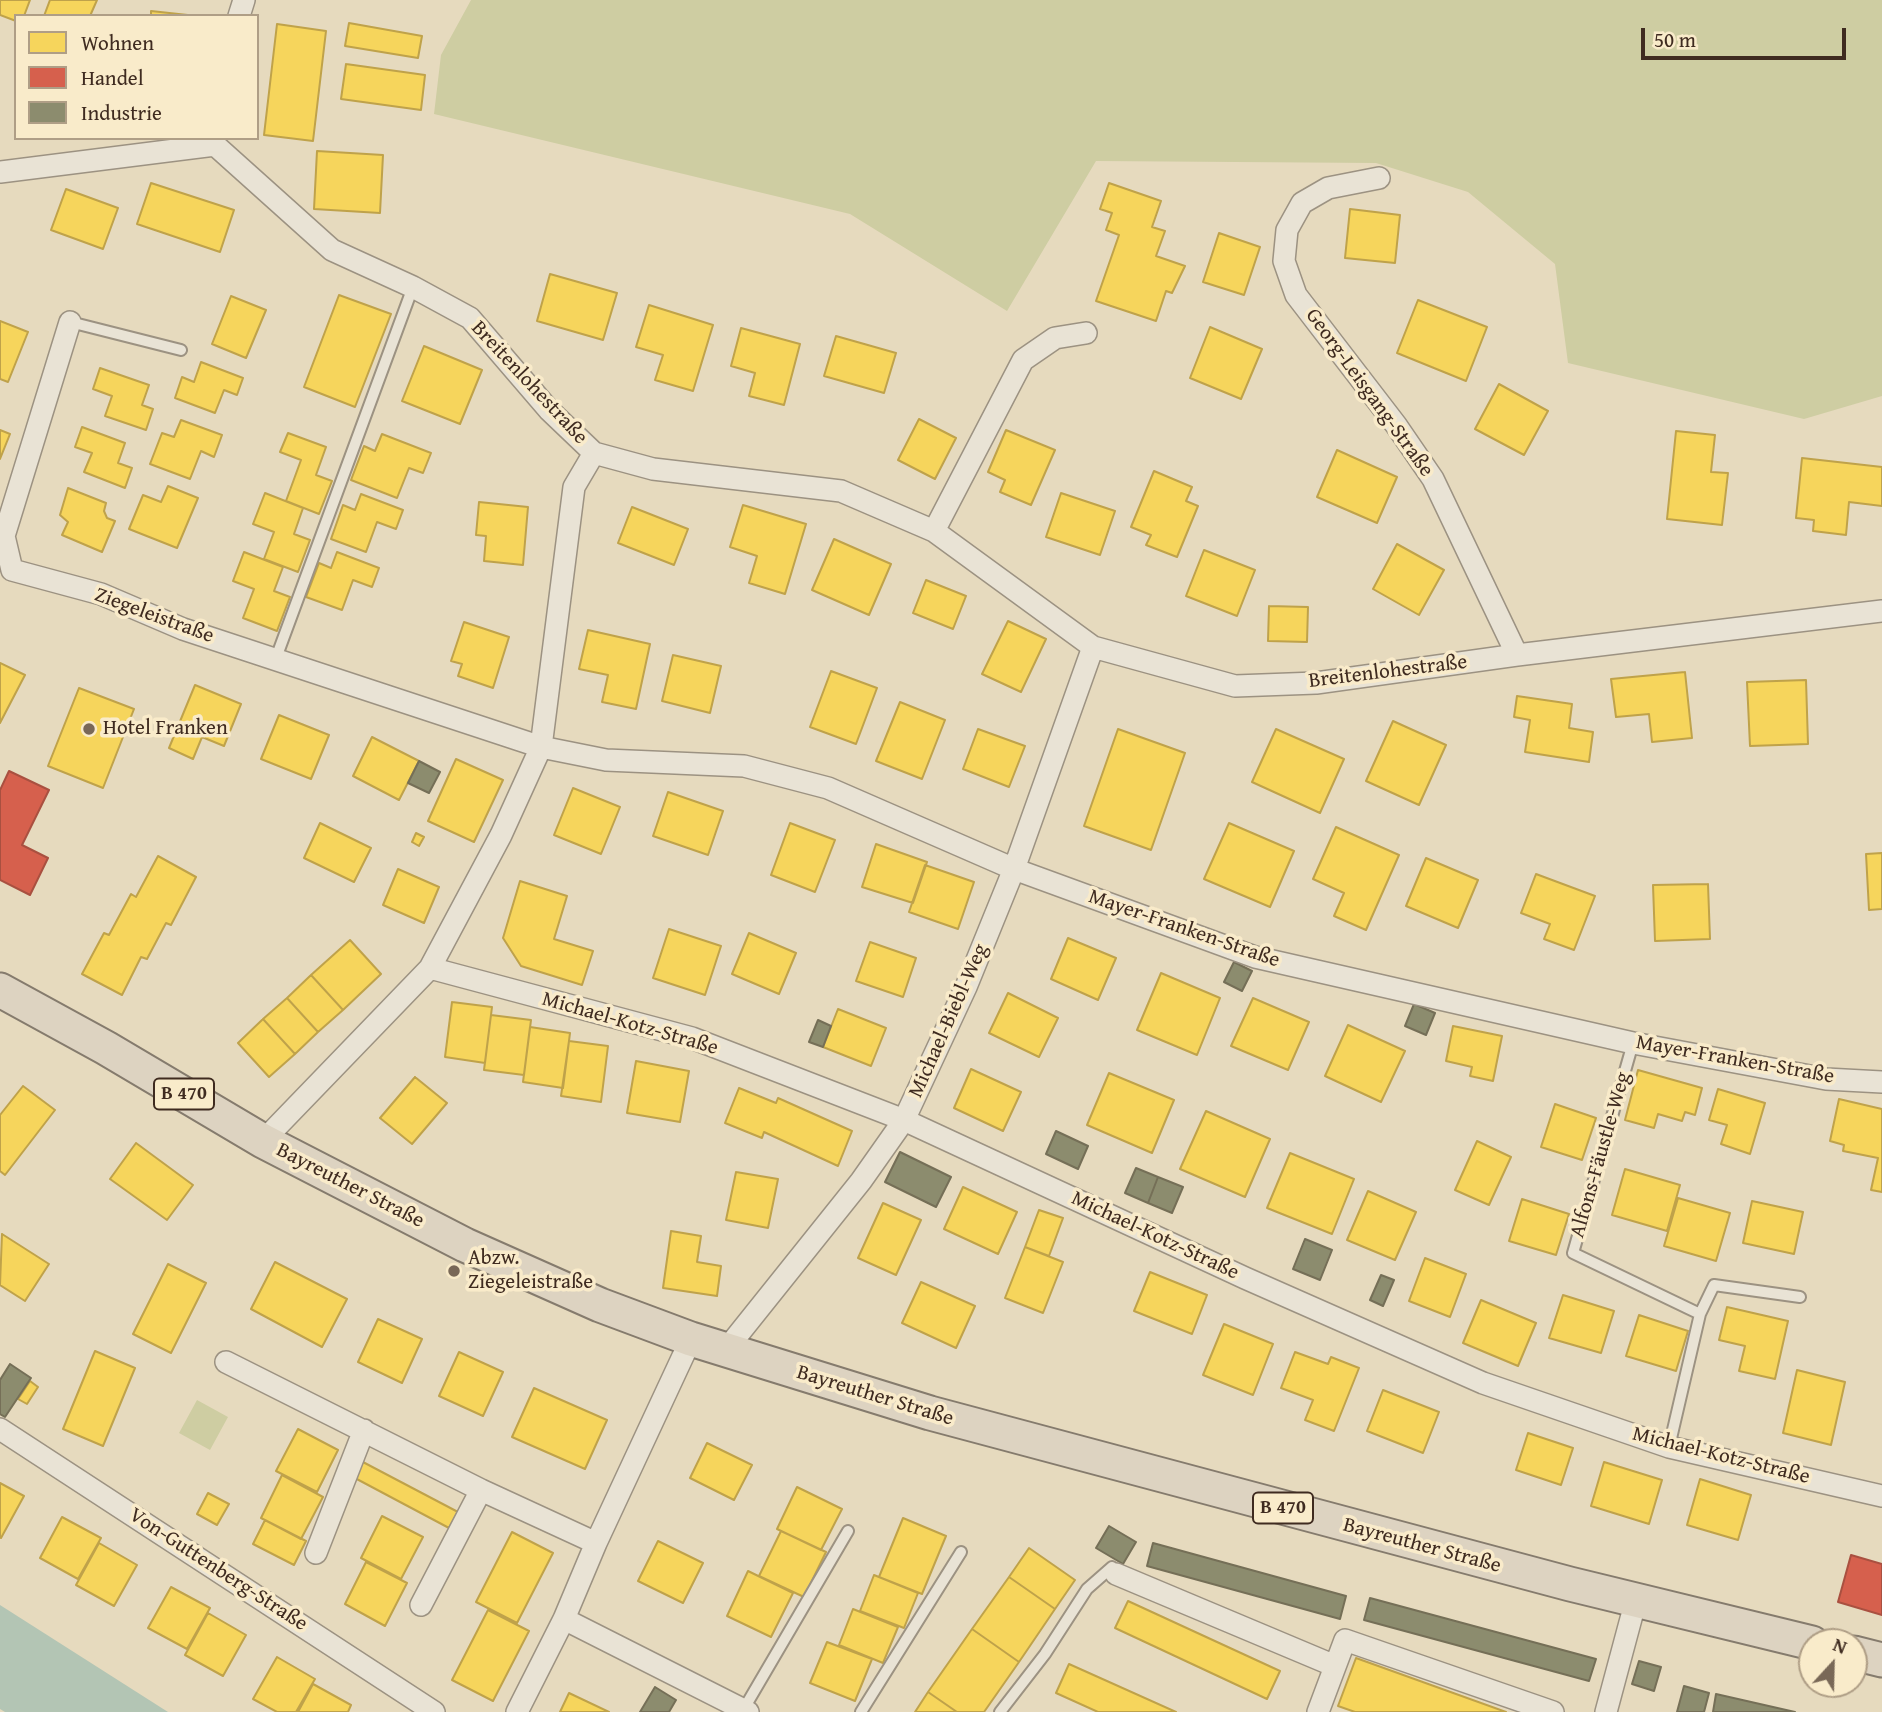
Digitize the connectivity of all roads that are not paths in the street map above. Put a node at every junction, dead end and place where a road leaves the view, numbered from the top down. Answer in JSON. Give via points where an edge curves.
{"nodes":[{"id":1,"x":216,"y":141,"type":"edge"},
{"id":2,"x":0,"y":172,"type":"edge"},
{"id":3,"x":1379,"y":178,"type":"dead end"},
{"id":4,"x":413,"y":287,"type":"junction"},
{"id":5,"x":70,"y":321,"type":"joint"},
{"id":6,"x":1086,"y":334,"type":"dead end"},
{"id":7,"x":181,"y":349,"type":"dead end"},
{"id":8,"x":594,"y":453,"type":"junction"},
{"id":9,"x":934,"y":531,"type":"junction"},
{"id":10,"x":1882,"y":611,"type":"edge"},
{"id":11,"x":1093,"y":648,"type":"junction"},
{"id":12,"x":1517,"y":655,"type":"junction"},
{"id":13,"x":276,"y":658,"type":"junction"},
{"id":14,"x":541,"y":747,"type":"junction"},
{"id":15,"x":1014,"y":869,"type":"junction"},
{"id":16,"x":430,"y":968,"type":"junction"},
{"id":17,"x":0,"y":990,"type":"edge"},
{"id":18,"x":1633,"y":1043,"type":"junction"},
{"id":19,"x":1882,"y":1082,"type":"edge"},
{"id":20,"x":904,"y":1119,"type":"junction"},
{"id":21,"x":262,"y":1141,"type":"junction"},
{"id":22,"x":1800,"y":1297,"type":"dead end"},
{"id":23,"x":1700,"y":1314,"type":"junction"},
{"id":24,"x":691,"y":1339,"type":"junction"},
{"id":25,"x":726,"y":1351,"type":"junction"},
{"id":26,"x":226,"y":1362,"type":"dead end"},
{"id":27,"x":0,"y":1429,"type":"edge"},
{"id":28,"x":364,"y":1430,"type":"junction"},
{"id":29,"x":1669,"y":1447,"type":"junction"},
{"id":30,"x":481,"y":1490,"type":"junction"},
{"id":31,"x":1882,"y":1496,"type":"edge"},
{"id":32,"x":848,"y":1531,"type":"dead end"},
{"id":33,"x":596,"y":1543,"type":"junction"},
{"id":34,"x":961,"y":1552,"type":"dead end"},
{"id":35,"x":316,"y":1553,"type":"dead end"},
{"id":36,"x":1114,"y":1570,"type":"joint"},
{"id":37,"x":1636,"y":1600,"type":"junction"},
{"id":38,"x":421,"y":1605,"type":"dead end"},
{"id":39,"x":564,"y":1619,"type":"junction"},
{"id":40,"x":1798,"y":1640,"type":"edge"},
{"id":41,"x":1335,"y":1666,"type":"junction"},
{"id":42,"x":744,"y":1711,"type":"edge"},
{"id":43,"x":434,"y":1712,"type":"edge"},
{"id":44,"x":517,"y":1712,"type":"edge"},
{"id":45,"x":861,"y":1712,"type":"edge"},
{"id":46,"x":1000,"y":1712,"type":"edge"},
{"id":47,"x":1318,"y":1712,"type":"edge"},
{"id":48,"x":1553,"y":1712,"type":"edge"},
{"id":49,"x":1606,"y":1712,"type":"edge"}],
"edges":[{"from":1,"to":2,"type":"street","name":"Breitenlohestraße"},
{"from":1,"to":4,"type":"street","name":"Breitenlohestraße","via":[[332,250]]},
{"from":3,"to":12,"type":"street","name":"Georg-Leisgang-Straße","via":[[1328,188],[1302,203],[1287,230],[1284,261],[1296,295],[1433,479]]},
{"from":4,"to":8,"type":"street","name":"Breitenlohestraße","via":[[470,318],[549,410]]},
{"from":4,"to":13,"type":"lane"},
{"from":5,"to":7,"type":"lane"},
{"from":5,"to":13,"type":"street","name":"Ziegeleistraße","via":[[4,536],[12,570],[101,594],[183,629]]},
{"from":6,"to":9,"type":"street","via":[[1055,338],[1023,360]]},
{"from":8,"to":9,"type":"street","name":"Breitenlohestraße","via":[[653,469],[841,491]]},
{"from":8,"to":14,"type":"street","via":[[574,487]]},
{"from":9,"to":11,"type":"street","name":"Breitenlohestraße"},
{"from":10,"to":12,"type":"street","name":"Breitenlohestraße"},
{"from":11,"to":12,"type":"street","name":"Breitenlohestraße","via":[[1235,686],[1316,683]]},
{"from":11,"to":15,"type":"street","name":"Michael-Biebl-Weg"},
{"from":13,"to":14,"type":"street","name":"Ziegeleistraße"},
{"from":14,"to":15,"type":"street","name":"Mayer-Franken-Straße","via":[[606,760],[744,766],[828,788]]},
{"from":14,"to":16,"type":"street","via":[[501,835]]},
{"from":15,"to":18,"type":"street","name":"Mayer-Franken-Straße","via":[[1255,957]]},
{"from":15,"to":20,"type":"street","name":"Michael-Biebl-Weg","via":[[966,987]]},
{"from":16,"to":20,"type":"street","name":"Michael-Kotz-Straße","via":[[692,1038]]},
{"from":16,"to":21,"type":"street"},
{"from":17,"to":21,"type":"main road","name":"Bayreuther Straße","number":"B 470"},
{"from":18,"to":19,"type":"street","name":"Mayer-Franken-Straße","via":[[1826,1079]]},
{"from":18,"to":23,"type":"lane","name":"Alfons-Fäustle-Weg","via":[[1573,1253]]},
{"from":20,"to":25,"type":"street","name":"Michael-Biebl-Weg","via":[[861,1181]]},
{"from":20,"to":29,"type":"street","name":"Michael-Kotz-Straße","via":[[1482,1383]]},
{"from":21,"to":24,"type":"main road","name":"Bayreuther Straße","number":"B 470","via":[[465,1245],[600,1305]]},
{"from":22,"to":23,"type":"lane","via":[[1714,1285]]},
{"from":23,"to":29,"type":"lane"},
{"from":24,"to":25,"type":"main road","name":"Bayreuther Straße","number":"B 470"},
{"from":24,"to":33,"type":"street"},
{"from":25,"to":37,"type":"main road","name":"Bayreuther Straße","number":"B 470","via":[[930,1413]]},
{"from":26,"to":28,"type":"street"},
{"from":27,"to":43,"type":"street","name":"Von-Guttenberg-Straße"},
{"from":28,"to":30,"type":"street"},
{"from":28,"to":35,"type":"street"},
{"from":29,"to":31,"type":"street","name":"Michael-Kotz-Straße"},
{"from":30,"to":33,"type":"street"},
{"from":30,"to":38,"type":"street"},
{"from":32,"to":42,"type":"lane"},
{"from":33,"to":39,"type":"street"},
{"from":34,"to":45,"type":"lane"},
{"from":36,"to":41,"type":"street"},
{"from":36,"to":46,"type":"lane","via":[[1087,1589]]},
{"from":37,"to":40,"type":"main road","name":"Bayreuther Straße","number":"B 470"},
{"from":37,"to":49,"type":"street"},
{"from":39,"to":42,"type":"street"},
{"from":39,"to":44,"type":"street"},
{"from":41,"to":47,"type":"street"},
{"from":41,"to":48,"type":"street","via":[[1345,1640]]}]}
